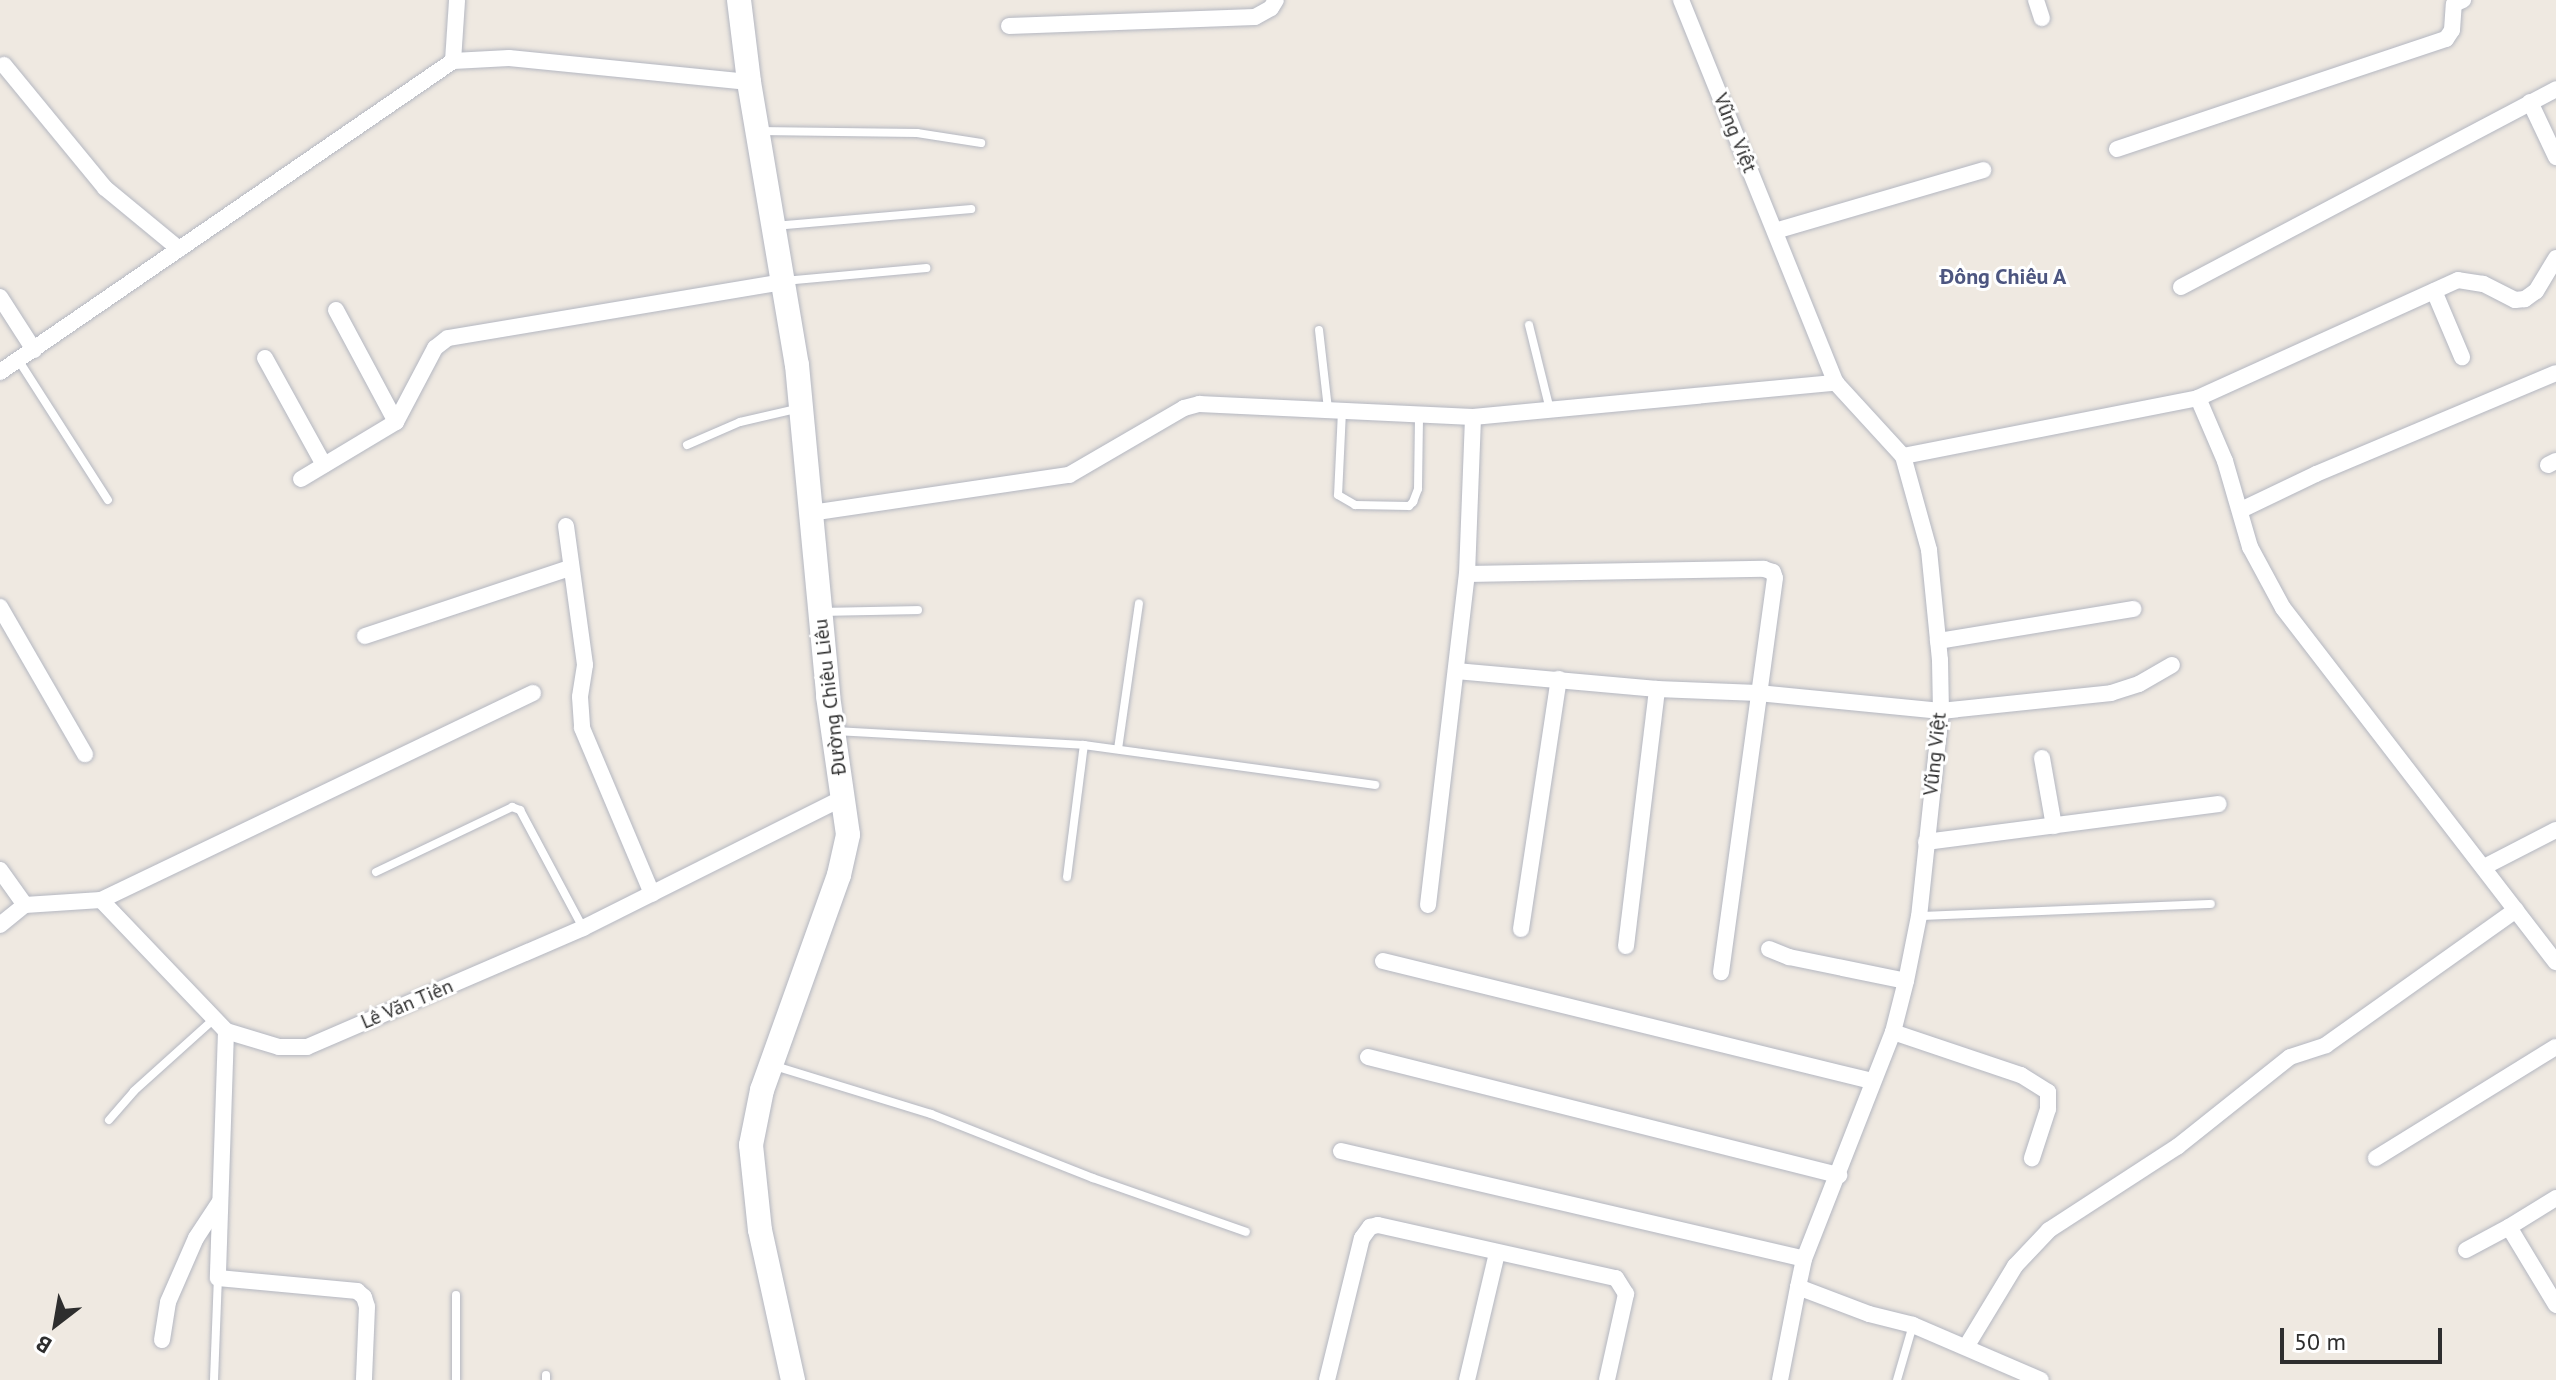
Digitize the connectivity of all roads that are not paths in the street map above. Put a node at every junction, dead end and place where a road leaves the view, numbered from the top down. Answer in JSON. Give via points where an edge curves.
{"nodes":[{"id":1,"x":457,"y":0,"type":"edge"},
{"id":2,"x":739,"y":0,"type":"edge"},
{"id":3,"x":1276,"y":0,"type":"edge"},
{"id":4,"x":1681,"y":0,"type":"edge"},
{"id":5,"x":2036,"y":0,"type":"edge"},
{"id":6,"x":2463,"y":0,"type":"edge"},
{"id":7,"x":2042,"y":18,"type":"dead end"},
{"id":8,"x":1009,"y":26,"type":"dead end"},
{"id":9,"x":453,"y":61,"type":"junction"},
{"id":10,"x":4,"y":65,"type":"dead end"},
{"id":11,"x":749,"y":82,"type":"junction"},
{"id":12,"x":2556,"y":89,"type":"edge"},
{"id":13,"x":2530,"y":102,"type":"junction"},
{"id":14,"x":757,"y":131,"type":"junction"},
{"id":15,"x":981,"y":143,"type":"dead end"},
{"id":16,"x":2117,"y":149,"type":"dead end"},
{"id":17,"x":2556,"y":157,"type":"edge"},
{"id":18,"x":1983,"y":170,"type":"dead end"},
{"id":19,"x":971,"y":209,"type":"dead end"},
{"id":20,"x":774,"y":226,"type":"junction"},
{"id":21,"x":1775,"y":231,"type":"junction"},
{"id":22,"x":179,"y":249,"type":"junction"},
{"id":23,"x":2556,"y":258,"type":"edge"},
{"id":24,"x":926,"y":268,"type":"dead end"},
{"id":25,"x":783,"y":282,"type":"junction"},
{"id":26,"x":2181,"y":287,"type":"dead end"},
{"id":27,"x":2434,"y":291,"type":"junction"},
{"id":28,"x":0,"y":297,"type":"edge"},
{"id":29,"x":336,"y":310,"type":"dead end"},
{"id":30,"x":1529,"y":325,"type":"dead end"},
{"id":31,"x":1319,"y":330,"type":"dead end"},
{"id":32,"x":34,"y":350,"type":"junction"},
{"id":33,"x":2462,"y":357,"type":"dead end"},
{"id":34,"x":265,"y":358,"type":"dead end"},
{"id":35,"x":19,"y":361,"type":"junction"},
{"id":36,"x":0,"y":372,"type":"edge"},
{"id":37,"x":2556,"y":373,"type":"edge"},
{"id":38,"x":1836,"y":383,"type":"junction"},
{"id":39,"x":2198,"y":398,"type":"junction"},
{"id":40,"x":801,"y":408,"type":"junction"},
{"id":41,"x":1335,"y":410,"type":"junction"},
{"id":42,"x":1550,"y":411,"type":"junction"},
{"id":43,"x":1419,"y":414,"type":"junction"},
{"id":44,"x":1473,"y":417,"type":"junction"},
{"id":45,"x":396,"y":422,"type":"junction"},
{"id":46,"x":687,"y":445,"type":"dead end"},
{"id":47,"x":1903,"y":456,"type":"junction"},
{"id":48,"x":324,"y":465,"type":"junction"},
{"id":49,"x":301,"y":479,"type":"dead end"},
{"id":50,"x":108,"y":500,"type":"dead end"},
{"id":51,"x":2241,"y":510,"type":"junction"},
{"id":52,"x":811,"y":513,"type":"junction"},
{"id":53,"x":566,"y":526,"type":"dead end"},
{"id":54,"x":570,"y":568,"type":"junction"},
{"id":55,"x":1467,"y":574,"type":"junction"},
{"id":56,"x":1139,"y":604,"type":"dead end"},
{"id":57,"x":0,"y":607,"type":"edge"},
{"id":58,"x":2133,"y":609,"type":"dead end"},
{"id":59,"x":918,"y":610,"type":"dead end"},
{"id":60,"x":820,"y":613,"type":"junction"},
{"id":61,"x":365,"y":636,"type":"dead end"},
{"id":62,"x":1938,"y":641,"type":"junction"},
{"id":63,"x":2172,"y":665,"type":"dead end"},
{"id":64,"x":1456,"y":671,"type":"junction"},
{"id":65,"x":1559,"y":679,"type":"junction"},
{"id":66,"x":1657,"y":689,"type":"junction"},
{"id":67,"x":533,"y":693,"type":"dead end"},
{"id":68,"x":1758,"y":693,"type":"junction"},
{"id":69,"x":1941,"y":711,"type":"junction"},
{"id":70,"x":833,"y":731,"type":"junction"},
{"id":71,"x":1084,"y":745,"type":"junction"},
{"id":72,"x":1118,"y":749,"type":"junction"},
{"id":73,"x":85,"y":754,"type":"dead end"},
{"id":74,"x":2042,"y":758,"type":"dead end"},
{"id":75,"x":1375,"y":785,"type":"dead end"},
{"id":76,"x":843,"y":798,"type":"junction"},
{"id":77,"x":2219,"y":804,"type":"dead end"},
{"id":78,"x":2054,"y":826,"type":"junction"},
{"id":79,"x":2556,"y":830,"type":"edge"},
{"id":80,"x":1926,"y":842,"type":"junction"},
{"id":81,"x":2484,"y":867,"type":"junction"},
{"id":82,"x":0,"y":870,"type":"edge"},
{"id":83,"x":376,"y":872,"type":"dead end"},
{"id":84,"x":1067,"y":877,"type":"dead end"},
{"id":85,"x":652,"y":894,"type":"junction"},
{"id":86,"x":101,"y":900,"type":"junction"},
{"id":87,"x":2211,"y":904,"type":"dead end"},
{"id":88,"x":25,"y":905,"type":"junction"},
{"id":89,"x":1428,"y":905,"type":"dead end"},
{"id":90,"x":2516,"y":910,"type":"junction"},
{"id":91,"x":1919,"y":916,"type":"junction"},
{"id":92,"x":0,"y":925,"type":"edge"},
{"id":93,"x":583,"y":928,"type":"junction"},
{"id":94,"x":1521,"y":929,"type":"dead end"},
{"id":95,"x":1626,"y":946,"type":"dead end"},
{"id":96,"x":1769,"y":949,"type":"dead end"},
{"id":97,"x":1383,"y":961,"type":"dead end"},
{"id":98,"x":2556,"y":962,"type":"edge"},
{"id":99,"x":1721,"y":972,"type":"dead end"},
{"id":100,"x":1906,"y":981,"type":"junction"},
{"id":101,"x":220,"y":1025,"type":"junction"},
{"id":102,"x":1893,"y":1032,"type":"junction"},
{"id":103,"x":2556,"y":1047,"type":"edge"},
{"id":104,"x":1368,"y":1057,"type":"dead end"},
{"id":105,"x":772,"y":1065,"type":"junction"},
{"id":106,"x":1872,"y":1081,"type":"junction"},
{"id":107,"x":109,"y":1120,"type":"dead end"},
{"id":108,"x":1341,"y":1151,"type":"dead end"},
{"id":109,"x":2032,"y":1158,"type":"dead end"},
{"id":110,"x":2376,"y":1158,"type":"dead end"},
{"id":111,"x":1839,"y":1175,"type":"junction"},
{"id":112,"x":2556,"y":1198,"type":"edge"},
{"id":113,"x":220,"y":1201,"type":"junction"},
{"id":114,"x":2509,"y":1227,"type":"junction"},
{"id":115,"x":1246,"y":1232,"type":"dead end"},
{"id":116,"x":2466,"y":1250,"type":"dead end"},
{"id":117,"x":1497,"y":1253,"type":"junction"},
{"id":118,"x":1804,"y":1259,"type":"junction"},
{"id":119,"x":218,"y":1278,"type":"junction"},
{"id":120,"x":1798,"y":1287,"type":"junction"},
{"id":121,"x":456,"y":1295,"type":"dead end"},
{"id":122,"x":2556,"y":1305,"type":"edge"},
{"id":123,"x":1913,"y":1325,"type":"junction"},
{"id":124,"x":162,"y":1340,"type":"dead end"},
{"id":125,"x":1966,"y":1347,"type":"junction"},
{"id":126,"x":214,"y":1380,"type":"edge"},
{"id":127,"x":364,"y":1380,"type":"edge"},
{"id":128,"x":456,"y":1380,"type":"edge"},
{"id":129,"x":793,"y":1380,"type":"edge"},
{"id":130,"x":1327,"y":1380,"type":"edge"},
{"id":131,"x":1467,"y":1380,"type":"edge"},
{"id":132,"x":1607,"y":1380,"type":"edge"},
{"id":133,"x":1780,"y":1380,"type":"edge"},
{"id":134,"x":1897,"y":1380,"type":"edge"},
{"id":135,"x":2041,"y":1380,"type":"edge"}],
"edges":[{"from":1,"to":9,"type":"street"},
{"from":2,"to":11,"type":"street","name":"Đường Chiêu Liêu"},
{"from":3,"to":8,"type":"street","via":[[1255,17]]},
{"from":4,"to":21,"type":"street","name":"Vũng Việt"},
{"from":5,"to":7,"type":"street"},
{"from":6,"to":16,"type":"street","via":[[2454,4],[2446,39]]},
{"from":9,"to":11,"type":"street","via":[[509,58]]},
{"from":9,"to":22,"type":"street"},
{"from":10,"to":22,"type":"street","via":[[105,188]]},
{"from":11,"to":14,"type":"street","name":"Đường Chiêu Liêu"},
{"from":12,"to":13,"type":"street"},
{"from":13,"to":17,"type":"street"},
{"from":13,"to":26,"type":"street"},
{"from":14,"to":15,"type":"lane","via":[[917,133]]},
{"from":14,"to":20,"type":"street","name":"Đường Chiêu Liêu"},
{"from":18,"to":21,"type":"street"},
{"from":19,"to":20,"type":"lane"},
{"from":20,"to":25,"type":"street","name":"Đường Chiêu Liêu"},
{"from":21,"to":38,"type":"street","name":"Vũng Việt"},
{"from":22,"to":32,"type":"street"},
{"from":23,"to":27,"type":"street","via":[[2525,299],[2515,300],[2470,280]]},
{"from":24,"to":25,"type":"lane"},
{"from":25,"to":40,"type":"street","name":"Đường Chiêu Liêu"},
{"from":25,"to":45,"type":"street","via":[[448,338],[435,348]]},
{"from":27,"to":33,"type":"street"},
{"from":27,"to":39,"type":"street"},
{"from":28,"to":32,"type":"street"},
{"from":29,"to":45,"type":"street"},
{"from":30,"to":42,"type":"lane"},
{"from":31,"to":41,"type":"lane"},
{"from":32,"to":35,"type":"street"},
{"from":34,"to":48,"type":"street"},
{"from":35,"to":36,"type":"street"},
{"from":35,"to":50,"type":"lane"},
{"from":37,"to":51,"type":"street"},
{"from":38,"to":42,"type":"street"},
{"from":38,"to":47,"type":"street","name":"Vũng Việt"},
{"from":39,"to":47,"type":"street"},
{"from":39,"to":51,"type":"street"},
{"from":40,"to":46,"type":"lane","via":[[740,422]]},
{"from":40,"to":52,"type":"street","name":"Đường Chiêu Liêu"},
{"from":41,"to":43,"type":"street"},
{"from":41,"to":43,"type":"lane","via":[[1338,495],[1355,505],[1413,502],[1418,489]]},
{"from":41,"to":52,"type":"street","via":[[1199,404],[1069,475]]},
{"from":42,"to":44,"type":"street"},
{"from":43,"to":44,"type":"street"},
{"from":44,"to":55,"type":"street"},
{"from":45,"to":48,"type":"street"},
{"from":47,"to":62,"type":"street","name":"Vũng Việt","via":[[1929,550]]},
{"from":48,"to":49,"type":"street"},
{"from":51,"to":81,"type":"street","via":[[2250,547],[2283,608]]},
{"from":52,"to":60,"type":"street","name":"Đường Chiêu Liêu"},
{"from":53,"to":54,"type":"street"},
{"from":54,"to":61,"type":"street"},
{"from":54,"to":85,"type":"street","via":[[585,665],[582,728]]},
{"from":55,"to":64,"type":"street"},
{"from":55,"to":68,"type":"street","via":[[1773,572]]},
{"from":56,"to":72,"type":"lane"},
{"from":57,"to":73,"type":"street"},
{"from":58,"to":62,"type":"street"},
{"from":59,"to":60,"type":"lane"},
{"from":60,"to":70,"type":"street","name":"Đường Chiêu Liêu"},
{"from":62,"to":69,"type":"street","name":"Vũng Việt"},
{"from":63,"to":69,"type":"street","via":[[2111,693]]},
{"from":64,"to":65,"type":"street"},
{"from":64,"to":89,"type":"street"},
{"from":65,"to":66,"type":"street"},
{"from":65,"to":94,"type":"street"},
{"from":66,"to":68,"type":"street"},
{"from":66,"to":95,"type":"street"},
{"from":67,"to":86,"type":"street"},
{"from":68,"to":69,"type":"street"},
{"from":68,"to":99,"type":"street"},
{"from":69,"to":80,"type":"street","name":"Vũng Việt"},
{"from":70,"to":71,"type":"lane"},
{"from":70,"to":76,"type":"street","name":"Đường Chiêu Liêu"},
{"from":71,"to":72,"type":"lane"},
{"from":71,"to":84,"type":"lane"},
{"from":72,"to":75,"type":"lane"},
{"from":74,"to":78,"type":"street"},
{"from":76,"to":85,"type":"street","name":"Lê Văn Tiên"},
{"from":76,"to":105,"type":"street","name":"Đường Chiêu Liêu","via":[[848,835],[839,875]]},
{"from":77,"to":78,"type":"street"},
{"from":78,"to":80,"type":"street"},
{"from":79,"to":81,"type":"street"},
{"from":80,"to":91,"type":"street","name":"Vũng Việt"},
{"from":81,"to":90,"type":"street"},
{"from":82,"to":88,"type":"street"},
{"from":83,"to":93,"type":"lane","via":[[512,807],[520,810]]},
{"from":85,"to":93,"type":"street","name":"Lê Văn Tiên"},
{"from":86,"to":88,"type":"street"},
{"from":86,"to":101,"type":"street","name":"Lê Văn Tiên"},
{"from":87,"to":91,"type":"lane"},
{"from":88,"to":92,"type":"street"},
{"from":90,"to":98,"type":"street"},
{"from":90,"to":125,"type":"street","via":[[2326,1045],[2290,1057],[2177,1147],[2049,1230],[2015,1266]]},
{"from":91,"to":100,"type":"street","name":"Vũng Việt"},
{"from":93,"to":101,"type":"street","name":"Lê Văn Tiên","via":[[307,1047],[279,1047]]},
{"from":96,"to":100,"type":"street"},
{"from":97,"to":106,"type":"street"},
{"from":100,"to":102,"type":"street","name":"Vũng Việt"},
{"from":101,"to":107,"type":"lane","via":[[134,1091]]},
{"from":101,"to":113,"type":"street"},
{"from":102,"to":106,"type":"street","name":"Vũng Việt"},
{"from":102,"to":109,"type":"street","via":[[2021,1075],[2048,1092],[2048,1109]]},
{"from":103,"to":110,"type":"street"},
{"from":104,"to":111,"type":"street"},
{"from":105,"to":115,"type":"lane","via":[[931,1114]]},
{"from":105,"to":129,"type":"street","name":"Đường Chiêu Liêu","via":[[751,1145],[760,1230]]},
{"from":106,"to":111,"type":"street","name":"Vũng Việt"},
{"from":108,"to":118,"type":"street"},
{"from":111,"to":118,"type":"street","name":"Vũng Việt"},
{"from":112,"to":114,"type":"street"},
{"from":113,"to":119,"type":"street"},
{"from":113,"to":124,"type":"street","via":[[177,1279]]},
{"from":114,"to":116,"type":"street"},
{"from":114,"to":122,"type":"street"},
{"from":117,"to":130,"type":"street","via":[[1370,1227],[1362,1238]]},
{"from":117,"to":131,"type":"street"},
{"from":117,"to":132,"type":"street","via":[[1616,1278],[1623,1284],[1626,1294]]},
{"from":118,"to":120,"type":"street","name":"Vũng Việt"},
{"from":119,"to":126,"type":"lane"},
{"from":119,"to":127,"type":"street","via":[[357,1291],[367,1307]]},
{"from":120,"to":123,"type":"street"},
{"from":120,"to":133,"type":"street","name":"Vũng Việt"},
{"from":121,"to":128,"type":"lane"},
{"from":123,"to":125,"type":"street"},
{"from":123,"to":134,"type":"lane"},
{"from":125,"to":135,"type":"street"}]}
